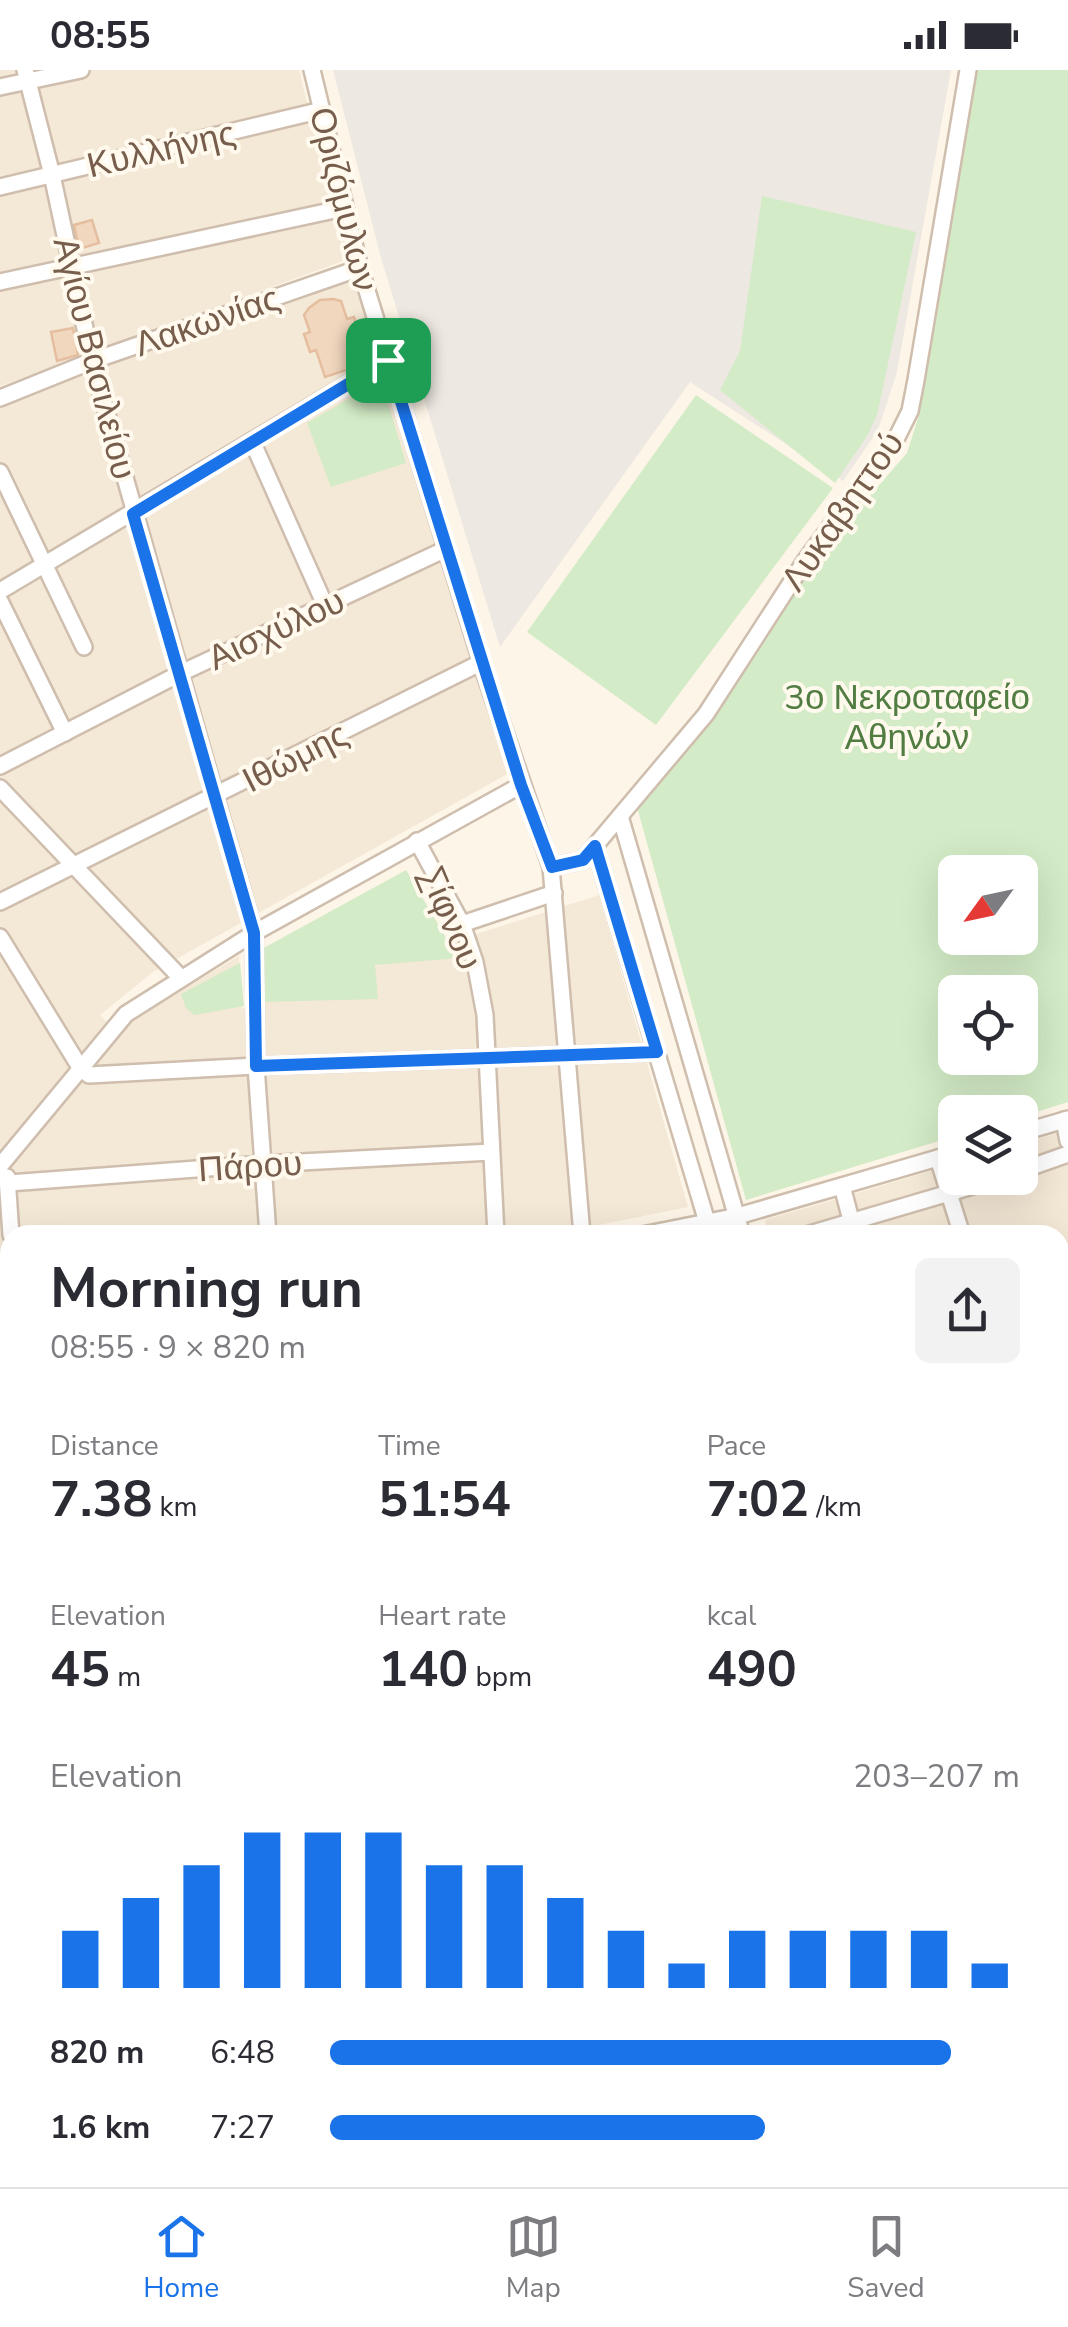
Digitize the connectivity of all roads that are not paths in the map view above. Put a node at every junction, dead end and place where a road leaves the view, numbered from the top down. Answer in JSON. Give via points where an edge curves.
{"nodes":[{"id":1,"x":81,"y":70,"type":"edge"},
{"id":2,"x":312,"y":70,"type":"edge"},
{"id":3,"x":968,"y":70,"type":"edge"},
{"id":4,"x":26,"y":76,"type":"edge"},
{"id":5,"x":0,"y":87,"type":"edge"},
{"id":6,"x":322,"y":110,"type":"junction"},
{"id":7,"x":52,"y":175,"type":"junction"},
{"id":8,"x":0,"y":187,"type":"edge"},
{"id":9,"x":344,"y":208,"type":"junction"},
{"id":10,"x":72,"y":264,"type":"junction"},
{"id":11,"x":360,"y":268,"type":"junction"},
{"id":12,"x":0,"y":282,"type":"edge"},
{"id":13,"x":388,"y":360,"type":"junction"},
{"id":14,"x":92,"y":361,"type":"junction"},
{"id":15,"x":0,"y":398,"type":"edge"},
{"id":16,"x":252,"y":441,"type":"junction"},
{"id":17,"x":0,"y":472,"type":"edge"},
{"id":18,"x":133,"y":514,"type":"junction"},
{"id":19,"x":446,"y":549,"type":"junction"},
{"id":20,"x":46,"y":562,"type":"junction"},
{"id":21,"x":0,"y":591,"type":"edge"},
{"id":22,"x":0,"y":601,"type":"edge"},
{"id":23,"x":325,"y":605,"type":"junction"},
{"id":24,"x":84,"y":647,"type":"dead end"},
{"id":25,"x":482,"y":662,"type":"junction"},
{"id":26,"x":181,"y":674,"type":"junction"},
{"id":27,"x":65,"y":732,"type":"junction"},
{"id":28,"x":0,"y":766,"type":"edge"},
{"id":29,"x":521,"y":785,"type":"junction"},
{"id":30,"x":0,"y":788,"type":"edge"},
{"id":31,"x":215,"y":798,"type":"junction"},
{"id":32,"x":620,"y":816,"type":"junction"},
{"id":33,"x":417,"y":841,"type":"junction"},
{"id":34,"x":595,"y":846,"type":"junction"},
{"id":35,"x":74,"y":864,"type":"junction"},
{"id":36,"x":552,"y":867,"type":"junction"},
{"id":37,"x":554,"y":893,"type":"junction"},
{"id":38,"x":0,"y":902,"type":"edge"},
{"id":39,"x":462,"y":924,"type":"junction"},
{"id":40,"x":254,"y":933,"type":"junction"},
{"id":41,"x":0,"y":938,"type":"edge"},
{"id":42,"x":180,"y":977,"type":"junction"},
{"id":43,"x":657,"y":1052,"type":"junction"},
{"id":44,"x":566,"y":1056,"type":"junction"},
{"id":45,"x":486,"y":1058,"type":"junction"},
{"id":46,"x":256,"y":1066,"type":"junction"},
{"id":47,"x":81,"y":1069,"type":"junction"},
{"id":48,"x":1066,"y":1119,"type":"edge"},
{"id":49,"x":1038,"y":1128,"type":"edge"},
{"id":50,"x":1068,"y":1141,"type":"edge"},
{"id":51,"x":492,"y":1152,"type":"junction"},
{"id":52,"x":1068,"y":1154,"type":"edge"},
{"id":53,"x":938,"y":1158,"type":"edge"},
{"id":54,"x":1,"y":1163,"type":"edge"},
{"id":55,"x":263,"y":1164,"type":"junction"},
{"id":56,"x":1038,"y":1165,"type":"edge"},
{"id":57,"x":9,"y":1184,"type":"junction"},
{"id":58,"x":842,"y":1186,"type":"junction"},
{"id":59,"x":947,"y":1195,"type":"edge"},
{"id":60,"x":950,"y":1195,"type":"edge"},
{"id":61,"x":738,"y":1216,"type":"junction"},
{"id":62,"x":707,"y":1222,"type":"junction"},
{"id":63,"x":11,"y":1225,"type":"edge"},
{"id":64,"x":267,"y":1225,"type":"edge"},
{"id":65,"x":496,"y":1225,"type":"edge"},
{"id":66,"x":581,"y":1225,"type":"edge"},
{"id":67,"x":692,"y":1225,"type":"edge"},
{"id":68,"x":740,"y":1225,"type":"edge"},
{"id":69,"x":852,"y":1225,"type":"edge"},
{"id":70,"x":862,"y":1225,"type":"edge"},
{"id":71,"x":959,"y":1225,"type":"edge"}],
"edges":[{"from":1,"to":4,"type":"street"},
{"from":2,"to":6,"type":"street","name":"Οριζόμυλων"},
{"from":3,"to":32,"type":"street","name":"Λυκαβηττού","via":[[904,424],[706,714]]},
{"from":4,"to":5,"type":"street"},
{"from":4,"to":7,"type":"street","name":"Αγίου Βασιλείου"},
{"from":6,"to":7,"type":"street","name":"Κυλλήνης"},
{"from":6,"to":9,"type":"street","name":"Οριζόμυλων"},
{"from":7,"to":8,"type":"street","name":"Κυλλήνης"},
{"from":7,"to":10,"type":"street","name":"Αγίου Βασιλείου"},
{"from":9,"to":10,"type":"street"},
{"from":9,"to":11,"type":"street","name":"Οριζόμυλων"},
{"from":10,"to":12,"type":"street"},
{"from":10,"to":14,"type":"street","name":"Αγίου Βασιλείου"},
{"from":11,"to":13,"type":"street","name":"Οριζόμυλων"},
{"from":11,"to":14,"type":"street","name":"Λακωνίας"},
{"from":13,"to":16,"type":"street"},
{"from":13,"to":19,"type":"street","name":"Οριζόμυλων"},
{"from":14,"to":15,"type":"street","name":"Λακωνίας"},
{"from":14,"to":18,"type":"street","name":"Αγίου Βασιλείου"},
{"from":16,"to":18,"type":"street"},
{"from":16,"to":23,"type":"street"},
{"from":17,"to":20,"type":"street"},
{"from":18,"to":20,"type":"street"},
{"from":18,"to":26,"type":"street","name":"Αγίου Βασιλείου"},
{"from":19,"to":23,"type":"street","name":"Αισχύλου"},
{"from":19,"to":25,"type":"street","name":"Οριζόμυλων"},
{"from":20,"to":21,"type":"street"},
{"from":20,"to":24,"type":"street"},
{"from":22,"to":27,"type":"street"},
{"from":23,"to":26,"type":"street","name":"Αισχύλου"},
{"from":25,"to":29,"type":"street","name":"Οριζόμυλων"},
{"from":25,"to":31,"type":"street","name":"Ιθώμης"},
{"from":26,"to":27,"type":"street","name":"Αισχύλου"},
{"from":26,"to":31,"type":"street","name":"Αγίου Βασιλείου"},
{"from":27,"to":28,"type":"street","name":"Αισχύλου"},
{"from":29,"to":33,"type":"street"},
{"from":29,"to":36,"type":"street","name":"Οριζόμυλων"},
{"from":30,"to":35,"type":"street"},
{"from":31,"to":35,"type":"street","name":"Ιθώμης"},
{"from":31,"to":40,"type":"street","name":"Αγίου Βασιλείου"},
{"from":32,"to":34,"type":"street","name":"Λυκαβηττού"},
{"from":32,"to":61,"type":"street"},
{"from":33,"to":39,"type":"street","name":"Σίφνου"},
{"from":33,"to":40,"type":"street"},
{"from":34,"to":36,"type":"street","name":"Λυκαβηττού","via":[[583,860]]},
{"from":34,"to":43,"type":"street"},
{"from":35,"to":38,"type":"street","name":"Ιθώμης"},
{"from":35,"to":42,"type":"street"},
{"from":36,"to":37,"type":"street","name":"Οριζόμυλων"},
{"from":37,"to":39,"type":"street"},
{"from":37,"to":44,"type":"street","name":"Οριζόμυλων"},
{"from":39,"to":45,"type":"street","name":"Σίφνου","via":[[482,998]]},
{"from":40,"to":42,"type":"street"},
{"from":40,"to":46,"type":"street","name":"Αγίου Βασιλείου"},
{"from":41,"to":47,"type":"street"},
{"from":42,"to":47,"type":"street","via":[[126,1014]]},
{"from":43,"to":44,"type":"street"},
{"from":43,"to":62,"type":"street"},
{"from":44,"to":45,"type":"street"},
{"from":44,"to":66,"type":"street","name":"Οριζόμυλων"},
{"from":45,"to":46,"type":"street"},
{"from":45,"to":51,"type":"street","name":"Σίφνου"},
{"from":46,"to":47,"type":"street","via":[[89,1076]]},
{"from":46,"to":55,"type":"street","name":"Αγίου Βασιλείου"},
{"from":47,"to":54,"type":"street"},
{"from":48,"to":49,"type":"street"},
{"from":48,"to":50,"type":"street"},
{"from":51,"to":55,"type":"street","name":"Πάρου"},
{"from":51,"to":65,"type":"street","name":"Σίφνου"},
{"from":52,"to":56,"type":"street"},
{"from":53,"to":58,"type":"street"},
{"from":54,"to":57,"type":"street"},
{"from":55,"to":57,"type":"street","name":"Πάρου"},
{"from":55,"to":64,"type":"street","name":"Αγίου Βασιλείου"},
{"from":57,"to":63,"type":"street"},
{"from":58,"to":61,"type":"street"},
{"from":58,"to":69,"type":"street"},
{"from":59,"to":70,"type":"street"},
{"from":60,"to":71,"type":"street"},
{"from":61,"to":62,"type":"street"},
{"from":61,"to":68,"type":"street"},
{"from":62,"to":67,"type":"street"}]}
